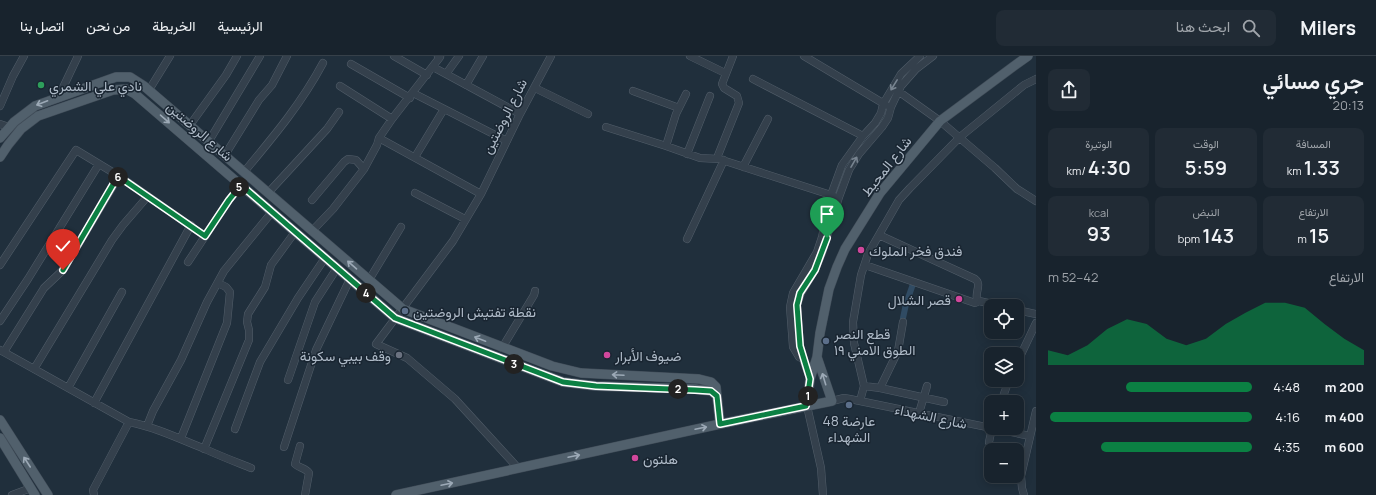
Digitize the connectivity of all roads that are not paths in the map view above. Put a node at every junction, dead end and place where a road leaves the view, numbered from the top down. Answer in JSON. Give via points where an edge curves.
{"nodes":[{"id":1,"x":24,"y":56,"type":"edge"},
{"id":2,"x":78,"y":56,"type":"edge"},
{"id":3,"x":170,"y":56,"type":"edge"},
{"id":4,"x":237,"y":56,"type":"edge"},
{"id":5,"x":260,"y":56,"type":"edge"},
{"id":6,"x":287,"y":56,"type":"edge"},
{"id":7,"x":394,"y":56,"type":"edge"},
{"id":8,"x":440,"y":56,"type":"edge"},
{"id":9,"x":460,"y":56,"type":"edge"},
{"id":10,"x":483,"y":56,"type":"edge"},
{"id":11,"x":551,"y":56,"type":"edge"},
{"id":12,"x":690,"y":56,"type":"edge"},
{"id":13,"x":733,"y":56,"type":"edge"},
{"id":14,"x":804,"y":56,"type":"edge"},
{"id":15,"x":920,"y":56,"type":"edge"},
{"id":16,"x":933,"y":56,"type":"edge"},
{"id":17,"x":1028,"y":56,"type":"edge"},
{"id":18,"x":815,"y":59,"type":"edge"},
{"id":19,"x":323,"y":63,"type":"dead end"},
{"id":20,"x":351,"y":64,"type":"dead end"},
{"id":21,"x":433,"y":67,"type":"junction"},
{"id":22,"x":725,"y":73,"type":"junction"},
{"id":23,"x":446,"y":74,"type":"junction"},
{"id":24,"x":427,"y":75,"type":"junction"},
{"id":25,"x":753,"y":79,"type":"dead end"},
{"id":26,"x":1036,"y":79,"type":"edge"},
{"id":27,"x":466,"y":85,"type":"junction"},
{"id":28,"x":340,"y":86,"type":"dead end"},
{"id":29,"x":535,"y":88,"type":"junction"},
{"id":30,"x":149,"y":90,"type":"junction"},
{"id":31,"x":633,"y":91,"type":"dead end"},
{"id":32,"x":898,"y":91,"type":"junction"},
{"id":33,"x":686,"y":94,"type":"dead end"},
{"id":34,"x":411,"y":95,"type":"junction"},
{"id":35,"x":710,"y":96,"type":"dead end"},
{"id":36,"x":58,"y":98,"type":"junction"},
{"id":37,"x":883,"y":104,"type":"junction"},
{"id":38,"x":0,"y":106,"type":"edge"},
{"id":39,"x":891,"y":107,"type":"junction"},
{"id":40,"x":679,"y":108,"type":"junction"},
{"id":41,"x":444,"y":109,"type":"junction"},
{"id":42,"x":339,"y":112,"type":"dead end"},
{"id":43,"x":520,"y":114,"type":"junction"},
{"id":44,"x":588,"y":114,"type":"dead end"},
{"id":45,"x":392,"y":119,"type":"junction"},
{"id":46,"x":768,"y":119,"type":"dead end"},
{"id":47,"x":940,"y":121,"type":"junction"},
{"id":48,"x":4,"y":125,"type":"edge"},
{"id":49,"x":190,"y":125,"type":"junction"},
{"id":50,"x":606,"y":127,"type":"dead end"},
{"id":51,"x":863,"y":136,"type":"junction"},
{"id":52,"x":960,"y":137,"type":"junction"},
{"id":53,"x":0,"y":138,"type":"edge"},
{"id":54,"x":379,"y":138,"type":"junction"},
{"id":55,"x":209,"y":141,"type":"junction"},
{"id":56,"x":507,"y":142,"type":"junction"},
{"id":57,"x":666,"y":146,"type":"junction"},
{"id":58,"x":687,"y":154,"type":"junction"},
{"id":59,"x":225,"y":156,"type":"junction"},
{"id":60,"x":0,"y":157,"type":"edge"},
{"id":61,"x":415,"y":157,"type":"junction"},
{"id":62,"x":720,"y":159,"type":"junction"},
{"id":63,"x":98,"y":164,"type":"junction"},
{"id":64,"x":743,"y":167,"type":"junction"},
{"id":65,"x":364,"y":169,"type":"junction"},
{"id":66,"x":244,"y":172,"type":"junction"},
{"id":67,"x":118,"y":176,"type":"junction"},
{"id":68,"x":241,"y":185,"type":"junction"},
{"id":69,"x":268,"y":193,"type":"junction"},
{"id":70,"x":415,"y":193,"type":"dead end"},
{"id":71,"x":481,"y":194,"type":"junction"},
{"id":72,"x":831,"y":195,"type":"junction"},
{"id":73,"x":148,"y":196,"type":"junction"},
{"id":74,"x":838,"y":197,"type":"junction"},
{"id":75,"x":312,"y":200,"type":"dead end"},
{"id":76,"x":1036,"y":201,"type":"edge"},
{"id":77,"x":272,"y":212,"type":"junction"},
{"id":78,"x":465,"y":219,"type":"junction"},
{"id":79,"x":191,"y":225,"type":"junction"},
{"id":80,"x":401,"y":227,"type":"dead end"},
{"id":81,"x":312,"y":231,"type":"junction"},
{"id":82,"x":295,"y":232,"type":"junction"},
{"id":83,"x":879,"y":235,"type":"junction"},
{"id":84,"x":205,"y":236,"type":"junction"},
{"id":85,"x":687,"y":239,"type":"dead end"},
{"id":86,"x":325,"y":258,"type":"junction"},
{"id":87,"x":188,"y":262,"type":"dead end"},
{"id":88,"x":0,"y":265,"type":"edge"},
{"id":89,"x":865,"y":265,"type":"junction"},
{"id":90,"x":337,"y":268,"type":"junction"},
{"id":91,"x":350,"y":279,"type":"junction"},
{"id":92,"x":369,"y":280,"type":"junction"},
{"id":93,"x":218,"y":282,"type":"junction"},
{"id":94,"x":535,"y":291,"type":"dead end"},
{"id":95,"x":122,"y":292,"type":"dead end"},
{"id":96,"x":979,"y":301,"type":"junction"},
{"id":97,"x":984,"y":302,"type":"edge"},
{"id":98,"x":403,"y":309,"type":"junction"},
{"id":99,"x":1024,"y":311,"type":"edge"},
{"id":100,"x":1036,"y":314,"type":"edge"},
{"id":101,"x":395,"y":318,"type":"junction"},
{"id":102,"x":0,"y":321,"type":"edge"},
{"id":103,"x":903,"y":322,"type":"dead end"},
{"id":104,"x":1036,"y":323,"type":"edge"},
{"id":105,"x":502,"y":348,"type":"junction"},
{"id":106,"x":1024,"y":348,"type":"edge"},
{"id":107,"x":2,"y":351,"type":"edge"},
{"id":108,"x":817,"y":357,"type":"junction"},
{"id":109,"x":803,"y":359,"type":"junction"},
{"id":110,"x":34,"y":369,"type":"junction"},
{"id":111,"x":810,"y":379,"type":"junction"},
{"id":112,"x":288,"y":380,"type":"dead end"},
{"id":113,"x":864,"y":386,"type":"junction"},
{"id":114,"x":926,"y":386,"type":"dead end"},
{"id":115,"x":68,"y":388,"type":"junction"},
{"id":116,"x":880,"y":388,"type":"junction"},
{"id":117,"x":717,"y":396,"type":"junction"},
{"id":118,"x":923,"y":397,"type":"junction"},
{"id":119,"x":832,"y":401,"type":"junction"},
{"id":120,"x":860,"y":401,"type":"junction"},
{"id":121,"x":944,"y":402,"type":"dead end"},
{"id":122,"x":94,"y":403,"type":"junction"},
{"id":123,"x":806,"y":406,"type":"junction"},
{"id":124,"x":1036,"y":411,"type":"edge"},
{"id":125,"x":919,"y":413,"type":"junction"},
{"id":126,"x":0,"y":420,"type":"edge"},
{"id":127,"x":129,"y":422,"type":"junction"},
{"id":128,"x":720,"y":424,"type":"junction"},
{"id":129,"x":147,"y":426,"type":"junction"},
{"id":130,"x":984,"y":426,"type":"edge"},
{"id":131,"x":235,"y":429,"type":"dead end"},
{"id":132,"x":990,"y":435,"type":"edge"},
{"id":133,"x":1024,"y":435,"type":"edge"},
{"id":134,"x":1030,"y":436,"type":"junction"},
{"id":135,"x":0,"y":438,"type":"edge"},
{"id":136,"x":181,"y":438,"type":"junction"},
{"id":137,"x":989,"y":442,"type":"dead end"},
{"id":138,"x":300,"y":446,"type":"dead end"},
{"id":139,"x":284,"y":447,"type":"dead end"},
{"id":140,"x":204,"y":449,"type":"junction"},
{"id":141,"x":251,"y":468,"type":"dead end"},
{"id":142,"x":518,"y":468,"type":"junction"},
{"id":143,"x":33,"y":492,"type":"edge"},
{"id":144,"x":416,"y":493,"type":"edge"},
{"id":145,"x":12,"y":495,"type":"edge"},
{"id":146,"x":48,"y":495,"type":"edge"},
{"id":147,"x":94,"y":495,"type":"edge"},
{"id":148,"x":305,"y":495,"type":"edge"},
{"id":149,"x":396,"y":495,"type":"edge"},
{"id":150,"x":823,"y":495,"type":"edge"},
{"id":151,"x":1024,"y":495,"type":"edge"}],
"edges":[{"from":1,"to":38,"type":"street"},
{"from":2,"to":36,"type":"street"},
{"from":3,"to":30,"type":"street"},
{"from":4,"to":49,"type":"street"},
{"from":5,"to":55,"type":"street"},
{"from":6,"to":59,"type":"street","via":[[272,85],[259,100]]},
{"from":7,"to":24,"type":"street"},
{"from":8,"to":21,"type":"street"},
{"from":9,"to":23,"type":"street"},
{"from":10,"to":27,"type":"street"},
{"from":11,"to":29,"type":"street","name":"شارع الروضتين"},
{"from":12,"to":22,"type":"street"},
{"from":13,"to":22,"type":"street"},
{"from":14,"to":18,"type":"street"},
{"from":15,"to":37,"type":"street","one_way":true,"via":[[901,74]]},
{"from":16,"to":32,"type":"street","via":[[916,69]]},
{"from":17,"to":47,"type":"main road","name":"شارع المحيط"},
{"from":18,"to":37,"type":"street"},
{"from":19,"to":66,"type":"street","via":[[284,124]]},
{"from":20,"to":34,"type":"street"},
{"from":21,"to":23,"type":"street"},
{"from":21,"to":24,"type":"street"},
{"from":22,"to":62,"type":"street","via":[[722,86],[737,96],[739,103]]},
{"from":23,"to":27,"type":"street"},
{"from":24,"to":34,"type":"street"},
{"from":25,"to":51,"type":"street"},
{"from":26,"to":52,"type":"street","via":[[1024,85]]},
{"from":27,"to":43,"type":"street"},
{"from":28,"to":45,"type":"street"},
{"from":29,"to":43,"type":"street","name":"شارع الروضتين"},
{"from":29,"to":44,"type":"street"},
{"from":30,"to":36,"type":"main road","name":"شارع الروضتين","via":[[130,77],[120,77]]},
{"from":30,"to":49,"type":"main road","name":"شارع الروضتين"},
{"from":31,"to":40,"type":"street"},
{"from":32,"to":39,"type":"street"},
{"from":32,"to":47,"type":"street"},
{"from":33,"to":40,"type":"street"},
{"from":34,"to":41,"type":"street"},
{"from":34,"to":45,"type":"street"},
{"from":35,"to":58,"type":"street"},
{"from":36,"to":48,"type":"main road","name":"شارع الروضتين","one_way":true,"via":[[41,104]]},
{"from":37,"to":39,"type":"street"},
{"from":37,"to":51,"type":"street","via":[[875,123]]},
{"from":74,"to":39,"type":"street","one_way":true,"via":[[849,170],[888,118]]},
{"from":40,"to":57,"type":"street"},
{"from":41,"to":56,"type":"street"},
{"from":41,"to":61,"type":"street"},
{"from":42,"to":69,"type":"street","via":[[327,129]]},
{"from":43,"to":56,"type":"street","name":"شارع الروضتين"},
{"from":45,"to":54,"type":"street"},
{"from":46,"to":64,"type":"street"},
{"from":47,"to":52,"type":"street"},
{"from":47,"to":108,"type":"main road","name":"شارع المحيط","via":[[880,193],[845,249],[829,290]]},
{"from":48,"to":53,"type":"main road","name":"شارع الروضتين"},
{"from":49,"to":55,"type":"main road","name":"شارع الروضتين"},
{"from":50,"to":57,"type":"street"},
{"from":51,"to":72,"type":"street","via":[[842,165]]},
{"from":52,"to":76,"type":"street","via":[[1018,189]]},
{"from":52,"to":83,"type":"street","via":[[899,200]]},
{"from":54,"to":61,"type":"street"},
{"from":54,"to":65,"type":"street"},
{"from":55,"to":59,"type":"main road","name":"شارع الروضتين"},
{"from":56,"to":71,"type":"street","name":"شارع الروضتين"},
{"from":57,"to":58,"type":"street"},
{"from":58,"to":62,"type":"street","via":[[700,158]]},
{"from":59,"to":66,"type":"main road","name":"شارع الروضتين"},
{"from":60,"to":68,"type":"main road","name":"شارع الروضتين","one_way":true,"via":[[13,138],[33,119],[55,109],[123,88],[135,94]]},
{"from":61,"to":71,"type":"street"},
{"from":62,"to":64,"type":"street"},
{"from":62,"to":85,"type":"street"},
{"from":63,"to":67,"type":"street"},
{"from":63,"to":88,"type":"street","via":[[76,150]]},
{"from":63,"to":102,"type":"street"},
{"from":64,"to":72,"type":"street"},
{"from":65,"to":75,"type":"street","via":[[356,160],[348,159]]},
{"from":65,"to":81,"type":"street"},
{"from":66,"to":69,"type":"main road","name":"شارع الروضتين"},
{"from":67,"to":73,"type":"street"},
{"from":67,"to":107,"type":"street","via":[[63,270],[44,288]]},
{"from":68,"to":77,"type":"main road","name":"شارع الروضتين"},
{"from":68,"to":84,"type":"street"},
{"from":69,"to":81,"type":"main road","name":"شارع الروضتين"},
{"from":70,"to":78,"type":"street"},
{"from":71,"to":78,"type":"street","name":"شارع الروضتين"},
{"from":72,"to":74,"type":"street"},
{"from":72,"to":109,"type":"street","via":[[822,237],[791,299],[793,346]]},
{"from":73,"to":79,"type":"street"},
{"from":73,"to":110,"type":"street","via":[[112,240]]},
{"from":74,"to":109,"type":"street","via":[[822,253],[798,298]]},
{"from":77,"to":82,"type":"main road","name":"شارع الروضتين"},
{"from":77,"to":93,"type":"street"},
{"from":78,"to":98,"type":"street","name":"شارع الروضتين","via":[[453,241]]},
{"from":79,"to":84,"type":"street"},
{"from":79,"to":122,"type":"street"},
{"from":80,"to":92,"type":"street"},
{"from":92,"to":81,"type":"main road","name":"شارع الروضتين","one_way":true},
{"from":82,"to":86,"type":"main road","name":"شارع الروضتين"},
{"from":82,"to":140,"type":"street","via":[[271,265],[265,287],[248,314],[249,340]]},
{"from":83,"to":89,"type":"street"},
{"from":83,"to":96,"type":"street","via":[[976,279],[979,283],[976,296]]},
{"from":84,"to":87,"type":"street"},
{"from":86,"to":90,"type":"main road","name":"شارع الروضتين"},
{"from":86,"to":131,"type":"street","via":[[260,362]]},
{"from":89,"to":96,"type":"street","via":[[975,303]]},
{"from":89,"to":113,"type":"street","via":[[853,322],[854,343]]},
{"from":90,"to":91,"type":"main road","name":"شارع الروضتين"},
{"from":90,"to":112,"type":"street","via":[[315,302]]},
{"from":91,"to":101,"type":"main road","name":"شارع الروضتين"},
{"from":91,"to":139,"type":"street","via":[[316,350]]},
{"from":92,"to":98,"type":"main road","name":"شارع الروضتين"},
{"from":93,"to":129,"type":"street"},
{"from":93,"to":136,"type":"street","via":[[230,292],[227,324]]},
{"from":94,"to":105,"type":"street"},
{"from":95,"to":115,"type":"street"},
{"from":96,"to":97,"type":"street"},
{"from":98,"to":101,"type":"street","name":"شارع الروضتين"},
{"from":105,"to":98,"type":"main road","one_way":true},
{"from":99,"to":100,"type":"street"},
{"from":101,"to":117,"type":"main road","via":[[563,382],[711,391]]},
{"from":101,"to":142,"type":"street","via":[[376,344],[407,358],[455,398]]},
{"from":103,"to":116,"type":"street","via":[[898,351]]},
{"from":104,"to":106,"type":"street"},
{"from":117,"to":105,"type":"main road","one_way":true,"via":[[714,385],[701,380],[581,373],[552,366]]},
{"from":107,"to":110,"type":"street"},
{"from":108,"to":111,"type":"main road","name":"شارع المحيط"},
{"from":119,"to":108,"type":"main road","name":"شارع المحيط","one_way":true},
{"from":109,"to":111,"type":"street"},
{"from":110,"to":115,"type":"street"},
{"from":111,"to":123,"type":"main road","name":"شارع المحيط"},
{"from":113,"to":116,"type":"street"},
{"from":113,"to":120,"type":"street"},
{"from":114,"to":118,"type":"street"},
{"from":115,"to":122,"type":"street"},
{"from":116,"to":118,"type":"street"},
{"from":117,"to":128,"type":"main road"},
{"from":118,"to":121,"type":"street"},
{"from":118,"to":125,"type":"street"},
{"from":119,"to":120,"type":"street","name":"شارع الشهداء","via":[[844,398]]},
{"from":119,"to":123,"type":"main road"},
{"from":120,"to":125,"type":"street","name":"شارع الشهداء"},
{"from":122,"to":127,"type":"street"},
{"from":123,"to":128,"type":"main road"},
{"from":123,"to":150,"type":"street","via":[[821,468]]},
{"from":124,"to":134,"type":"street"},
{"from":125,"to":130,"type":"street","name":"شارع الشهداء"},
{"from":146,"to":126,"type":"main road","one_way":true},
{"from":127,"to":129,"type":"street"},
{"from":127,"to":147,"type":"street","via":[[93,490]]},
{"from":142,"to":128,"type":"main road","one_way":true},
{"from":129,"to":136,"type":"street"},
{"from":132,"to":137,"type":"street"},
{"from":133,"to":134,"type":"street","name":"شارع الشهداء"},
{"from":134,"to":151,"type":"street","via":[[1021,476]]},
{"from":135,"to":143,"type":"main road"},
{"from":136,"to":140,"type":"street"},
{"from":138,"to":148,"type":"street","via":[[295,464],[309,473]]},
{"from":140,"to":141,"type":"street"},
{"from":144,"to":142,"type":"main road","one_way":true},
{"from":143,"to":145,"type":"street"},
{"from":144,"to":149,"type":"main road"}]}
